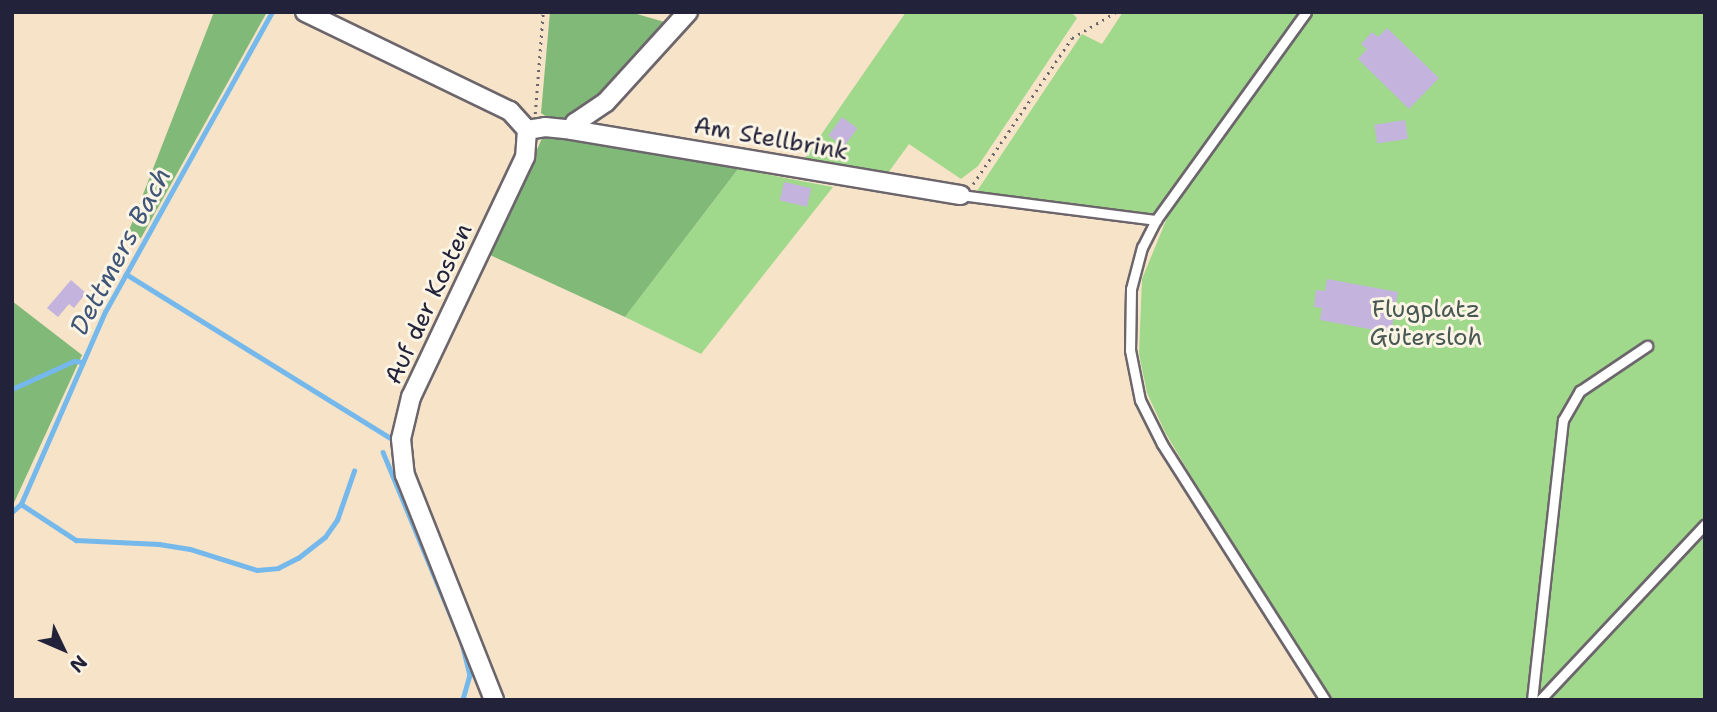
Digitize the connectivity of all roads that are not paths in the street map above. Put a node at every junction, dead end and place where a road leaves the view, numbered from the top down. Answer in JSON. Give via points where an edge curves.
{"nodes":[{"id":1,"x":305,"y":12,"type":"edge"},
{"id":2,"x":688,"y":12,"type":"edge"},
{"id":3,"x":1306,"y":12,"type":"edge"},
{"id":4,"x":527,"y":130,"type":"junction"},
{"id":5,"x":572,"y":130,"type":"junction"},
{"id":6,"x":961,"y":195,"type":"joint"},
{"id":7,"x":1156,"y":220,"type":"junction"},
{"id":8,"x":1647,"y":346,"type":"dead end"},
{"id":9,"x":1705,"y":524,"type":"edge"},
{"id":10,"x":492,"y":699,"type":"edge"},
{"id":11,"x":1325,"y":700,"type":"edge"},
{"id":12,"x":1532,"y":700,"type":"edge"},
{"id":13,"x":1540,"y":700,"type":"edge"}],
"edges":[{"from":1,"to":4,"type":"street","via":[[510,111]]},
{"from":2,"to":5,"type":"street","via":[[606,102]]},
{"from":3,"to":7,"type":"lane"},
{"from":4,"to":5,"type":"street"},
{"from":4,"to":10,"type":"street","name":"Auf der Kosten","via":[[525,157],[411,397],[401,439],[405,475]]},
{"from":5,"to":6,"type":"street","name":"Am Stellbrink"},
{"from":6,"to":7,"type":"lane"},
{"from":7,"to":11,"type":"lane","via":[[1142,247],[1131,289],[1130,350],[1140,400],[1162,444]]},
{"from":8,"to":12,"type":"lane","via":[[1580,391],[1563,420]]},
{"from":9,"to":13,"type":"lane"}]}
